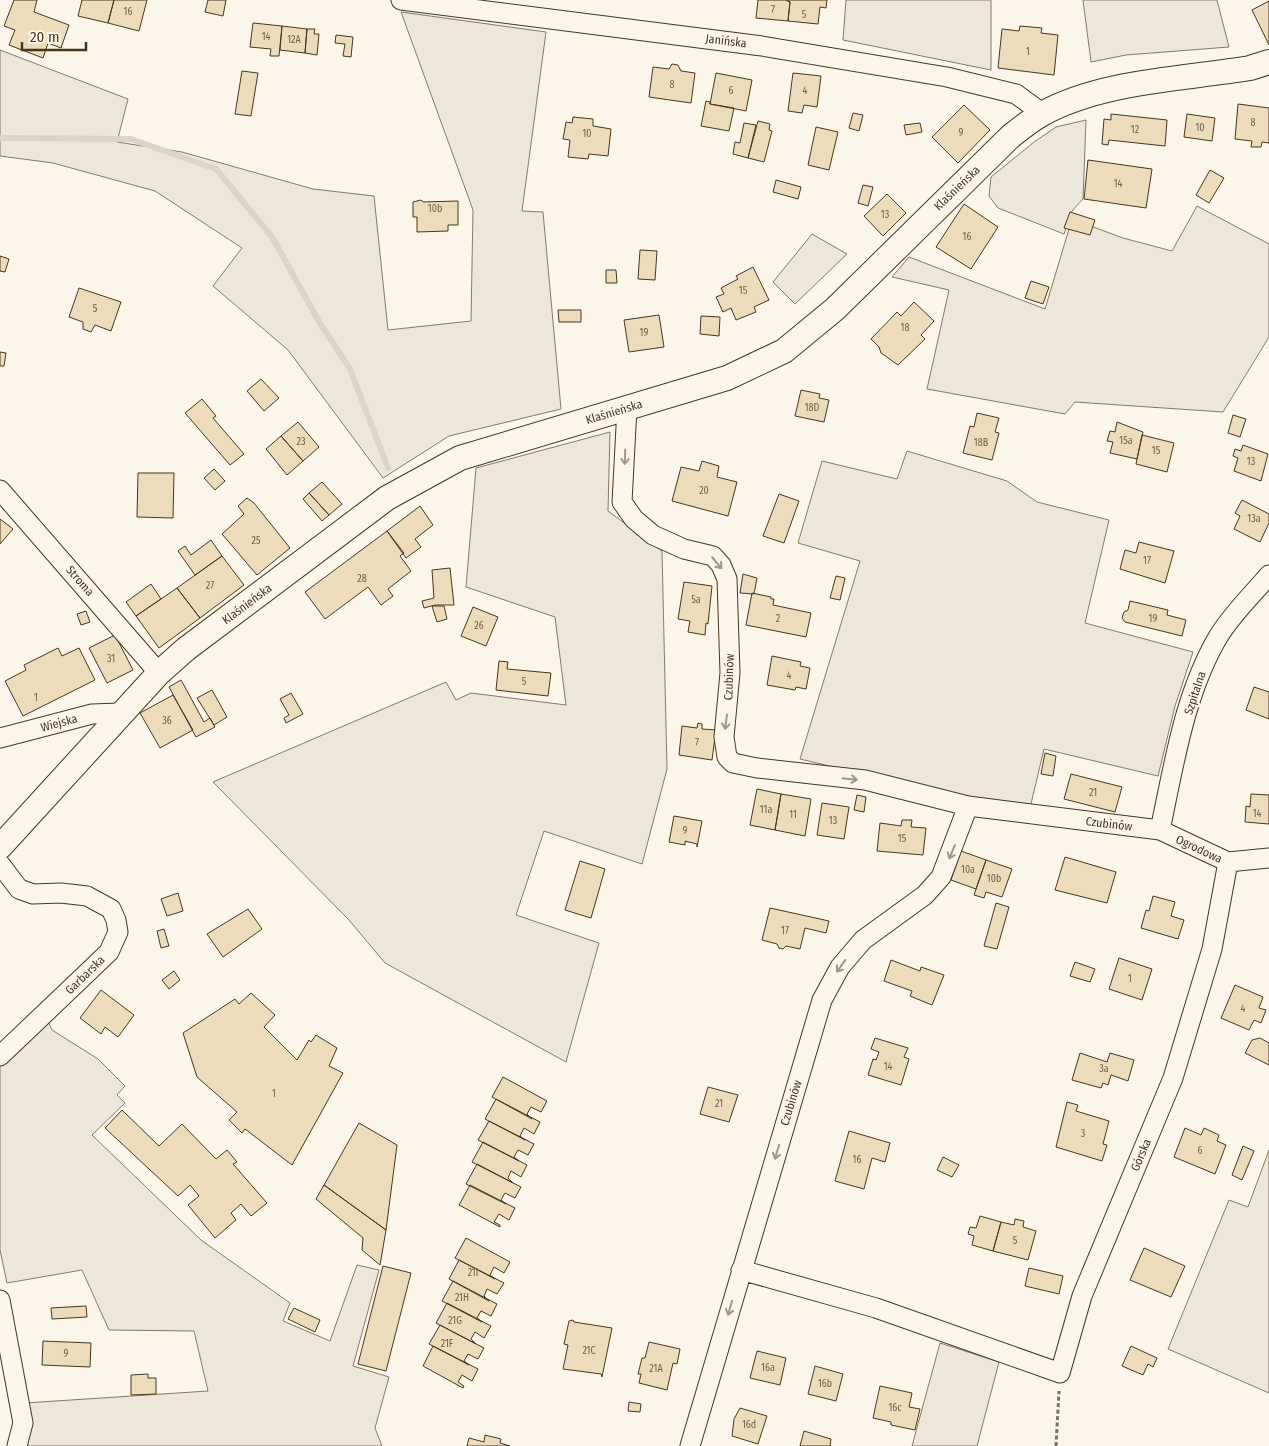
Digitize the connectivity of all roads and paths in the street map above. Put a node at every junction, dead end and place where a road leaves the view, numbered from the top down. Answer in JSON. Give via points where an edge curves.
{"nodes":[{"id":1,"x":401,"y":0,"type":"edge"},
{"id":2,"x":1269,"y":62,"type":"edge"},
{"id":3,"x":1042,"y":113,"type":"junction"},
{"id":4,"x":627,"y":408,"type":"junction"},
{"id":5,"x":0,"y":490,"type":"edge"},
{"id":6,"x":1269,"y":575,"type":"edge"},
{"id":7,"x":158,"y":673,"type":"junction"},
{"id":8,"x":120,"y":714,"type":"junction"},
{"id":9,"x":0,"y":738,"type":"edge"},
{"id":10,"x":968,"y":806,"type":"junction"},
{"id":11,"x":1160,"y":830,"type":"junction"},
{"id":12,"x":0,"y":847,"type":"edge"},
{"id":13,"x":1269,"y":858,"type":"edge"},
{"id":14,"x":1228,"y":862,"type":"junction"},
{"id":15,"x":0,"y":864,"type":"edge"},
{"id":16,"x":0,"y":1056,"type":"edge"},
{"id":17,"x":742,"y":1270,"type":"junction"},
{"id":18,"x":0,"y":1300,"type":"edge"},
{"id":19,"x":1060,"y":1373,"type":"junction"},
{"id":20,"x":17,"y":1446,"type":"edge"},
{"id":21,"x":690,"y":1446,"type":"edge"},
{"id":22,"x":1056,"y":1446,"type":"edge"}],
"edges":[{"from":1,"to":3,"type":"street","name":"Janińska","via":[[762,46],[947,77],[1016,94]]},
{"from":2,"to":3,"type":"street","name":"Klaśnieńska","via":[[1107,90]]},
{"from":3,"to":4,"type":"street","name":"Klaśnieńska","via":[[1011,136],[835,309],[784,351],[727,378]]},
{"from":4,"to":7,"type":"street","name":"Klaśnieńska","via":[[460,458],[386,498]]},
{"from":4,"to":10,"type":"street","name":"Czubinów","one_way":true,"via":[[622,502],[634,520],[653,535],[713,556],[727,579],[730,665],[724,737],[727,757],[733,763],[749,767],[865,780]]},
{"from":5,"to":7,"type":"street","name":"Stroma"},
{"from":6,"to":11,"type":"street","name":"Szpitalna","via":[[1219,635],[1200,672],[1178,747]]},
{"from":7,"to":8,"type":"street","name":"Klaśnieńska"},
{"from":8,"to":9,"type":"street","name":"Wiejska","via":[[92,714]]},
{"from":8,"to":12,"type":"street","name":"Klaśnieńska"},
{"from":10,"to":11,"type":"street","name":"Czubinów"},
{"from":10,"to":17,"type":"street","name":"Czubinów","one_way":true,"via":[[941,877],[926,895],[863,940],[840,967],[822,1000]]},
{"from":11,"to":14,"type":"street","name":"Ogrodowa"},
{"from":13,"to":14,"type":"street","name":"Ogrodowa"},
{"from":14,"to":19,"type":"street","name":"Górska","via":[[1212,949],[1173,1078],[1082,1296]]},
{"from":15,"to":16,"type":"street","name":"Garbarska","via":[[19,889],[33,894],[87,896],[111,909],[118,932],[109,952]]},
{"from":17,"to":19,"type":"street","via":[[876,1308]]},
{"from":17,"to":21,"type":"street","name":"Czubinów","one_way":true},
{"from":18,"to":20,"type":"street","via":[[23,1423]]},
{"from":19,"to":22,"type":"path"}]}
